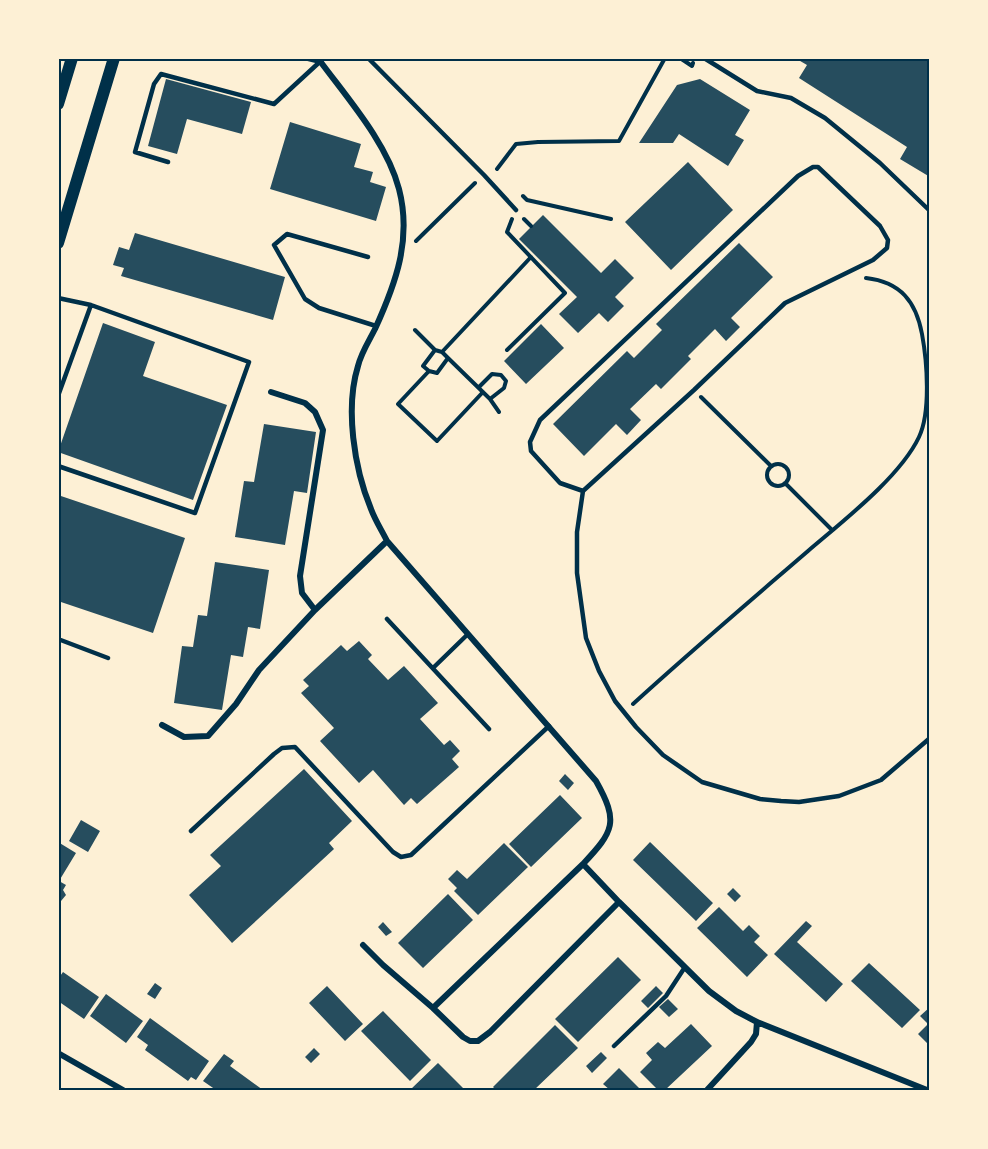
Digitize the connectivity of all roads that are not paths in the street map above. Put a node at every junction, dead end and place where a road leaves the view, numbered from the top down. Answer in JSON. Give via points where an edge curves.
{"nodes":[{"id":1,"x":72,"y":58,"type":"edge"},
{"id":2,"x":114,"y":58,"type":"edge"},
{"id":3,"x":308,"y":58,"type":"edge"},
{"id":4,"x":368,"y":58,"type":"edge"},
{"id":5,"x":704,"y":58,"type":"edge"},
{"id":6,"x":322,"y":60,"type":"edge"},
{"id":7,"x":58,"y":104,"type":"edge"},
{"id":8,"x":168,"y":162,"type":"dead end"},
{"id":9,"x":516,"y":210,"type":"road end"},
{"id":10,"x":930,"y":211,"type":"edge"},
{"id":11,"x":58,"y":243,"type":"edge"},
{"id":12,"x":368,"y":257,"type":"dead end"},
{"id":13,"x":58,"y":298,"type":"edge"},
{"id":14,"x":91,"y":305,"type":"junction"},
{"id":15,"x":376,"y":326,"type":"junction"},
{"id":16,"x":271,"y":392,"type":"dead end"},
{"id":17,"x":58,"y":396,"type":"edge"},
{"id":18,"x":58,"y":466,"type":"edge"},
{"id":19,"x":583,"y":491,"type":"junction"},
{"id":20,"x":387,"y":541,"type":"junction"},
{"id":21,"x":315,"y":610,"type":"junction"},
{"id":22,"x":387,"y":619,"type":"dead end"},
{"id":23,"x":468,"y":634,"type":"junction"},
{"id":24,"x":58,"y":639,"type":"edge"},
{"id":25,"x":108,"y":658,"type":"dead end"},
{"id":26,"x":433,"y":668,"type":"junction"},
{"id":27,"x":162,"y":725,"type":"dead end"},
{"id":28,"x":549,"y":726,"type":"junction"},
{"id":29,"x":489,"y":729,"type":"dead end"},
{"id":30,"x":930,"y":738,"type":"edge"},
{"id":31,"x":191,"y":831,"type":"dead end"},
{"id":32,"x":583,"y":864,"type":"junction"},
{"id":33,"x":619,"y":902,"type":"junction"},
{"id":34,"x":363,"y":945,"type":"dead end"},
{"id":35,"x":686,"y":967,"type":"junction"},
{"id":36,"x":433,"y":1008,"type":"junction"},
{"id":37,"x":757,"y":1022,"type":"junction"},
{"id":38,"x":614,"y":1046,"type":"dead end"},
{"id":39,"x":58,"y":1053,"type":"edge"},
{"id":40,"x":123,"y":1090,"type":"edge"},
{"id":41,"x":706,"y":1090,"type":"edge"},
{"id":42,"x":927,"y":1090,"type":"edge"}],
"edges":[{"from":1,"to":7,"type":"main road"},
{"from":2,"to":11,"type":"main road"},
{"from":3,"to":6,"type":"street"},
{"from":4,"to":9,"type":"lane"},
{"from":5,"to":10,"type":"lane","via":[[758,91],[791,98],[825,118]]},
{"from":6,"to":8,"type":"lane","via":[[274,104],[160,74],[135,153]]},
{"from":6,"to":15,"type":"street","via":[[368,125],[399,187],[403,249],[395,281]]},
{"from":12,"to":15,"type":"lane","via":[[287,234],[274,245],[305,299],[320,308]]},
{"from":13,"to":14,"type":"lane"},
{"from":14,"to":17,"type":"lane"},
{"from":14,"to":18,"type":"lane","via":[[249,362],[195,513]]},
{"from":15,"to":20,"type":"street","via":[[358,366],[352,401],[353,433],[357,468]]},
{"from":16,"to":21,"type":"street","via":[[305,403],[315,412],[323,430],[300,576],[302,593]]},
{"from":19,"to":19,"type":"lane","via":[[561,483],[531,451],[530,442],[540,420],[798,176],[818,167],[885,233],[887,248],[881,255],[785,303]]},
{"from":19,"to":30,"type":"lane","via":[[577,573],[586,638],[599,671],[624,712],[663,755],[702,782],[760,799],[818,800],[881,780]]},
{"from":20,"to":21,"type":"street"},
{"from":20,"to":23,"type":"street"},
{"from":21,"to":27,"type":"street","via":[[259,670],[208,736],[184,737]]},
{"from":22,"to":26,"type":"lane"},
{"from":23,"to":26,"type":"lane"},
{"from":23,"to":28,"type":"street"},
{"from":24,"to":25,"type":"lane"},
{"from":26,"to":29,"type":"lane"},
{"from":28,"to":31,"type":"lane","via":[[411,855],[393,852],[295,747],[289,746],[274,754]]},
{"from":28,"to":32,"type":"street","via":[[588,770],[609,804],[612,817],[608,834]]},
{"from":32,"to":33,"type":"street"},
{"from":32,"to":36,"type":"street"},
{"from":33,"to":35,"type":"street"},
{"from":33,"to":36,"type":"street","via":[[478,1041],[463,1037]]},
{"from":34,"to":36,"type":"street"},
{"from":35,"to":37,"type":"street","via":[[722,1001]]},
{"from":35,"to":38,"type":"lane","via":[[666,996]]},
{"from":37,"to":41,"type":"street","via":[[751,1042]]},
{"from":37,"to":42,"type":"street"},
{"from":39,"to":40,"type":"street"}]}
